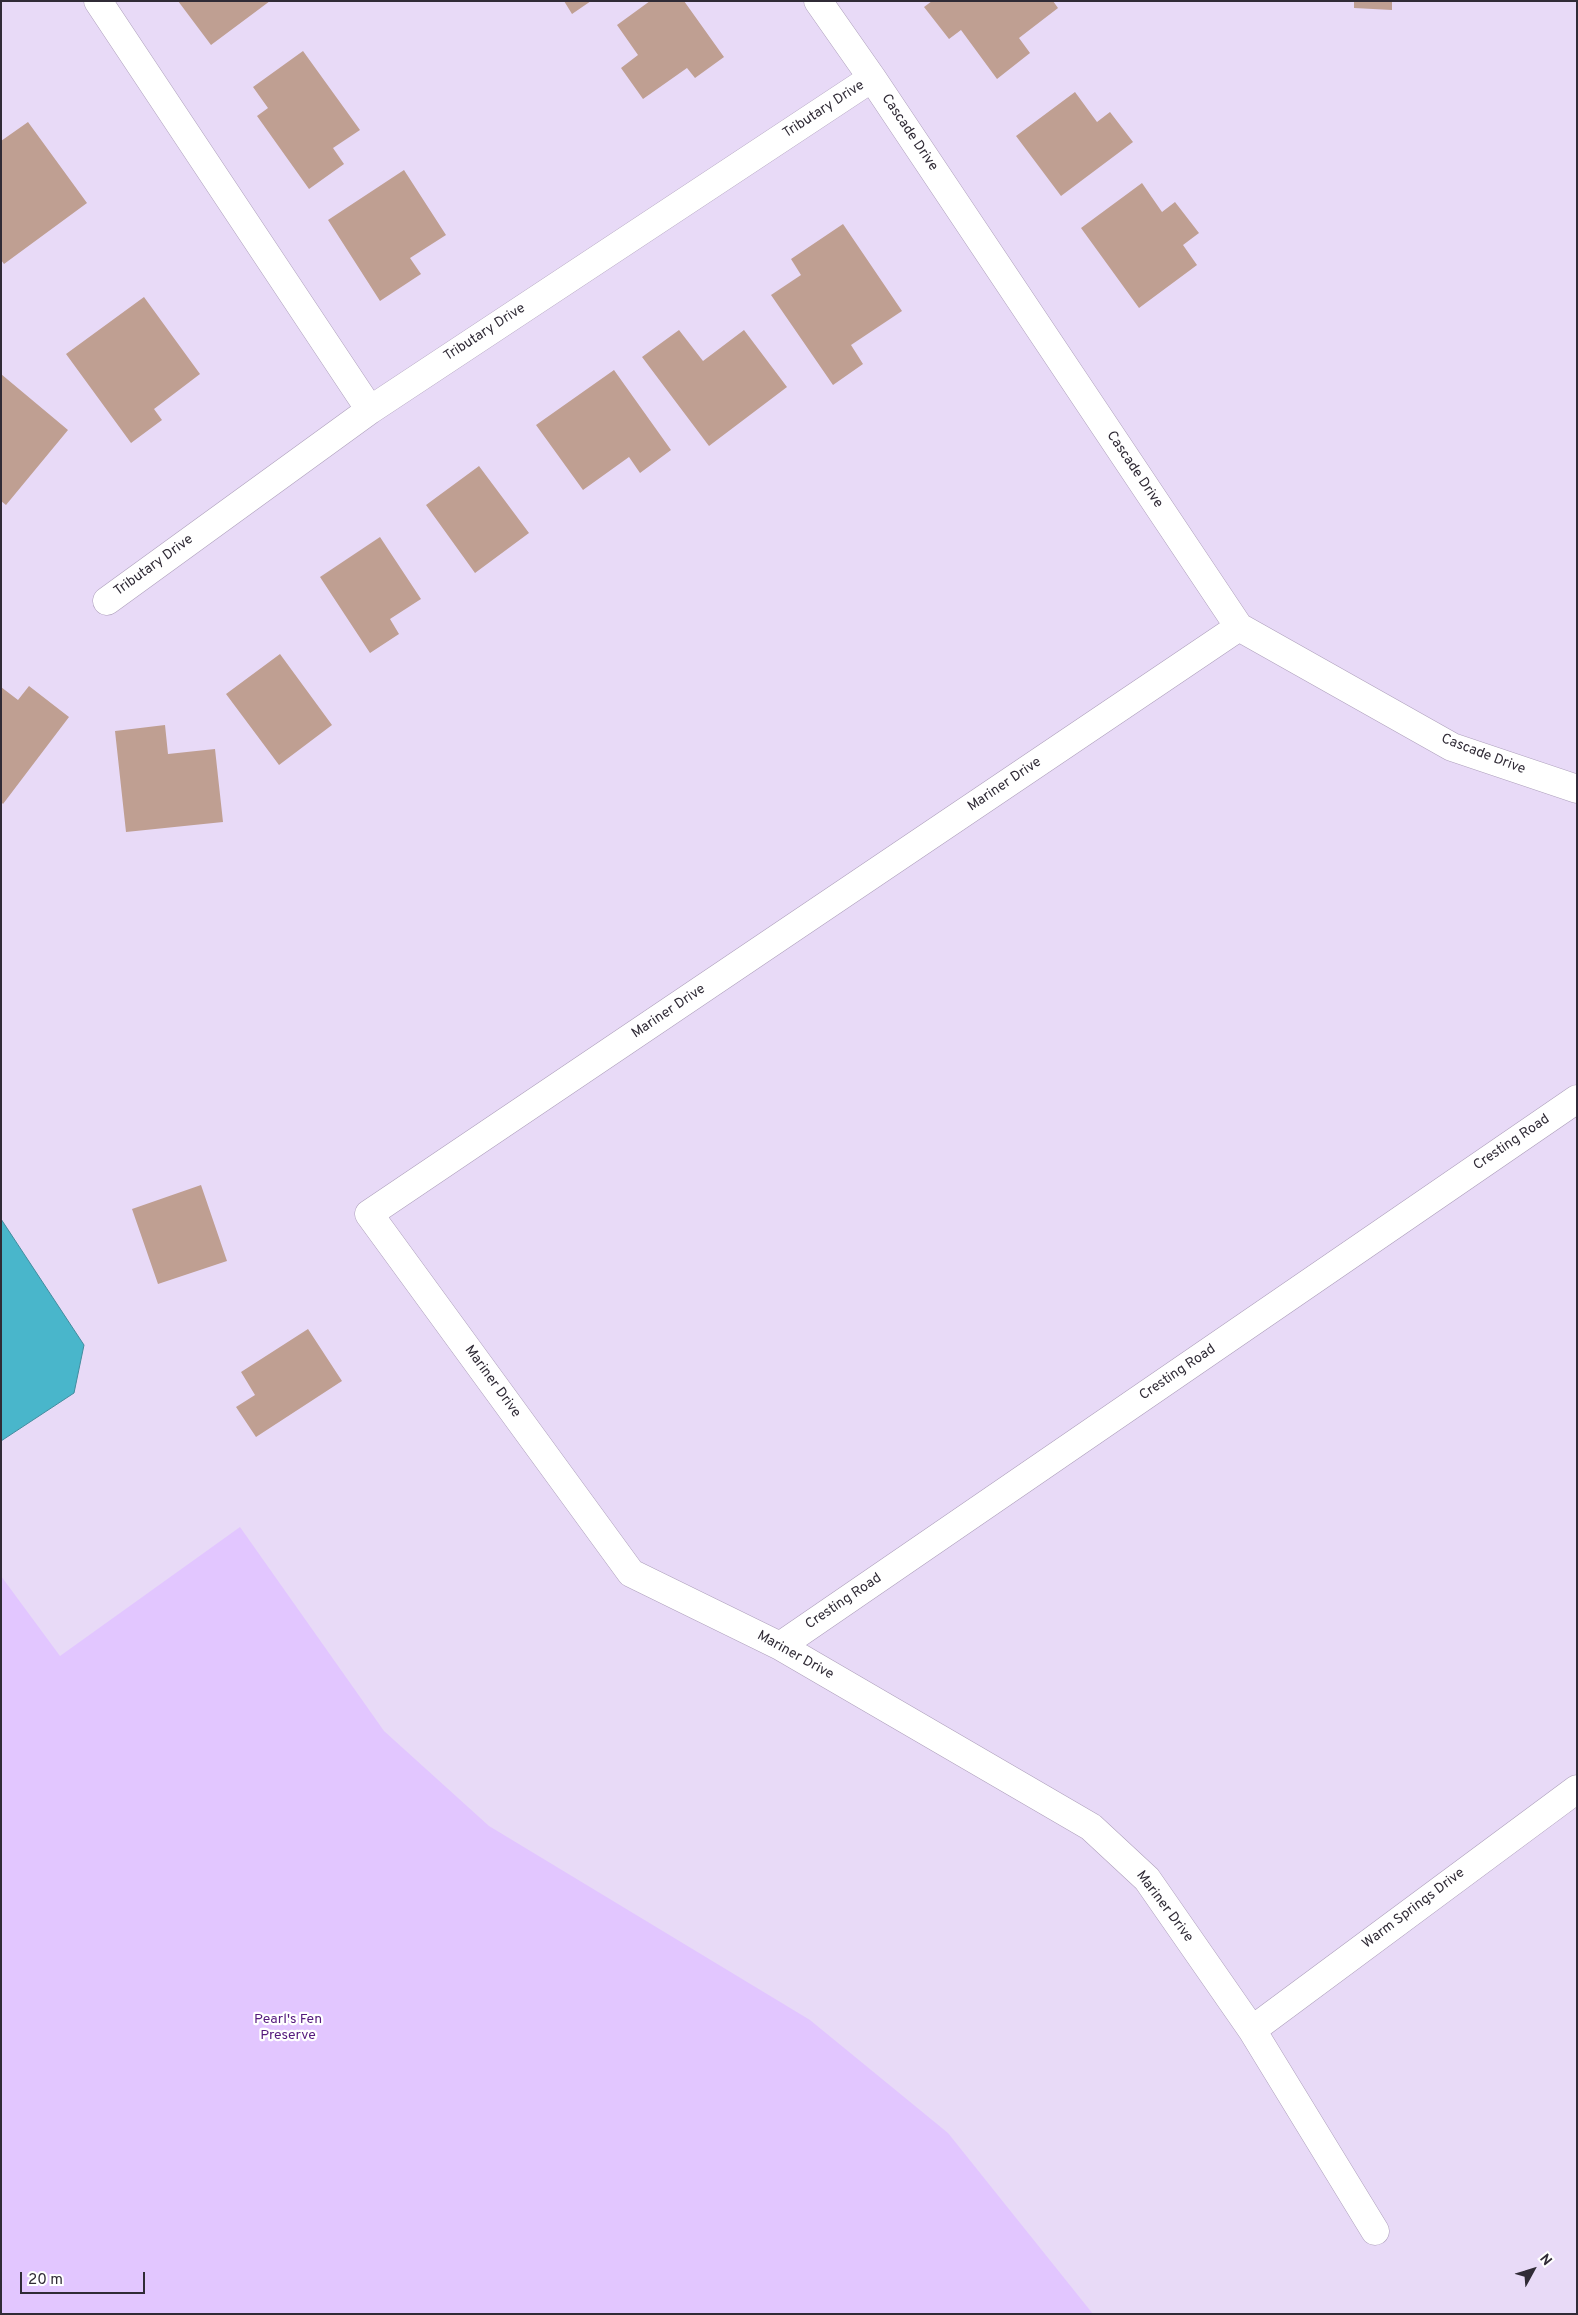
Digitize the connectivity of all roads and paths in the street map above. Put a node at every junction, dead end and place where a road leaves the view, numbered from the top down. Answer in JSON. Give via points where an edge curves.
{"nodes":[{"id":1,"x":98,"y":1,"type":"edge"},
{"id":2,"x":818,"y":1,"type":"edge"},
{"id":3,"x":872,"y":78,"type":"junction"},
{"id":4,"x":370,"y":410,"type":"junction"},
{"id":5,"x":107,"y":601,"type":"dead end"},
{"id":6,"x":1239,"y":627,"type":"junction"},
{"id":7,"x":1577,"y":789,"type":"edge"},
{"id":8,"x":1577,"y":1099,"type":"edge"},
{"id":9,"x":780,"y":1646,"type":"junction"},
{"id":10,"x":1577,"y":1788,"type":"edge"},
{"id":11,"x":1252,"y":2030,"type":"junction"},
{"id":12,"x":1375,"y":2231,"type":"dead end"}],
"edges":[{"from":1,"to":4,"type":"street"},
{"from":2,"to":3,"type":"street","name":"Cascade Drive"},
{"from":3,"to":4,"type":"street","name":"Tributary Drive"},
{"from":3,"to":6,"type":"street","name":"Cascade Drive"},
{"from":4,"to":5,"type":"street","name":"Tributary Drive"},
{"from":6,"to":7,"type":"street","name":"Cascade Drive","via":[[1452,747]]},
{"from":6,"to":9,"type":"street","name":"Mariner Drive","via":[[369,1214],[631,1573]]},
{"from":8,"to":9,"type":"street","name":"Cresting Road"},
{"from":9,"to":11,"type":"street","name":"Mariner Drive","via":[[1091,1827],[1147,1879]]},
{"from":10,"to":11,"type":"street","name":"Warm Springs Drive"},
{"from":11,"to":12,"type":"street","name":"Mariner Drive"}]}
